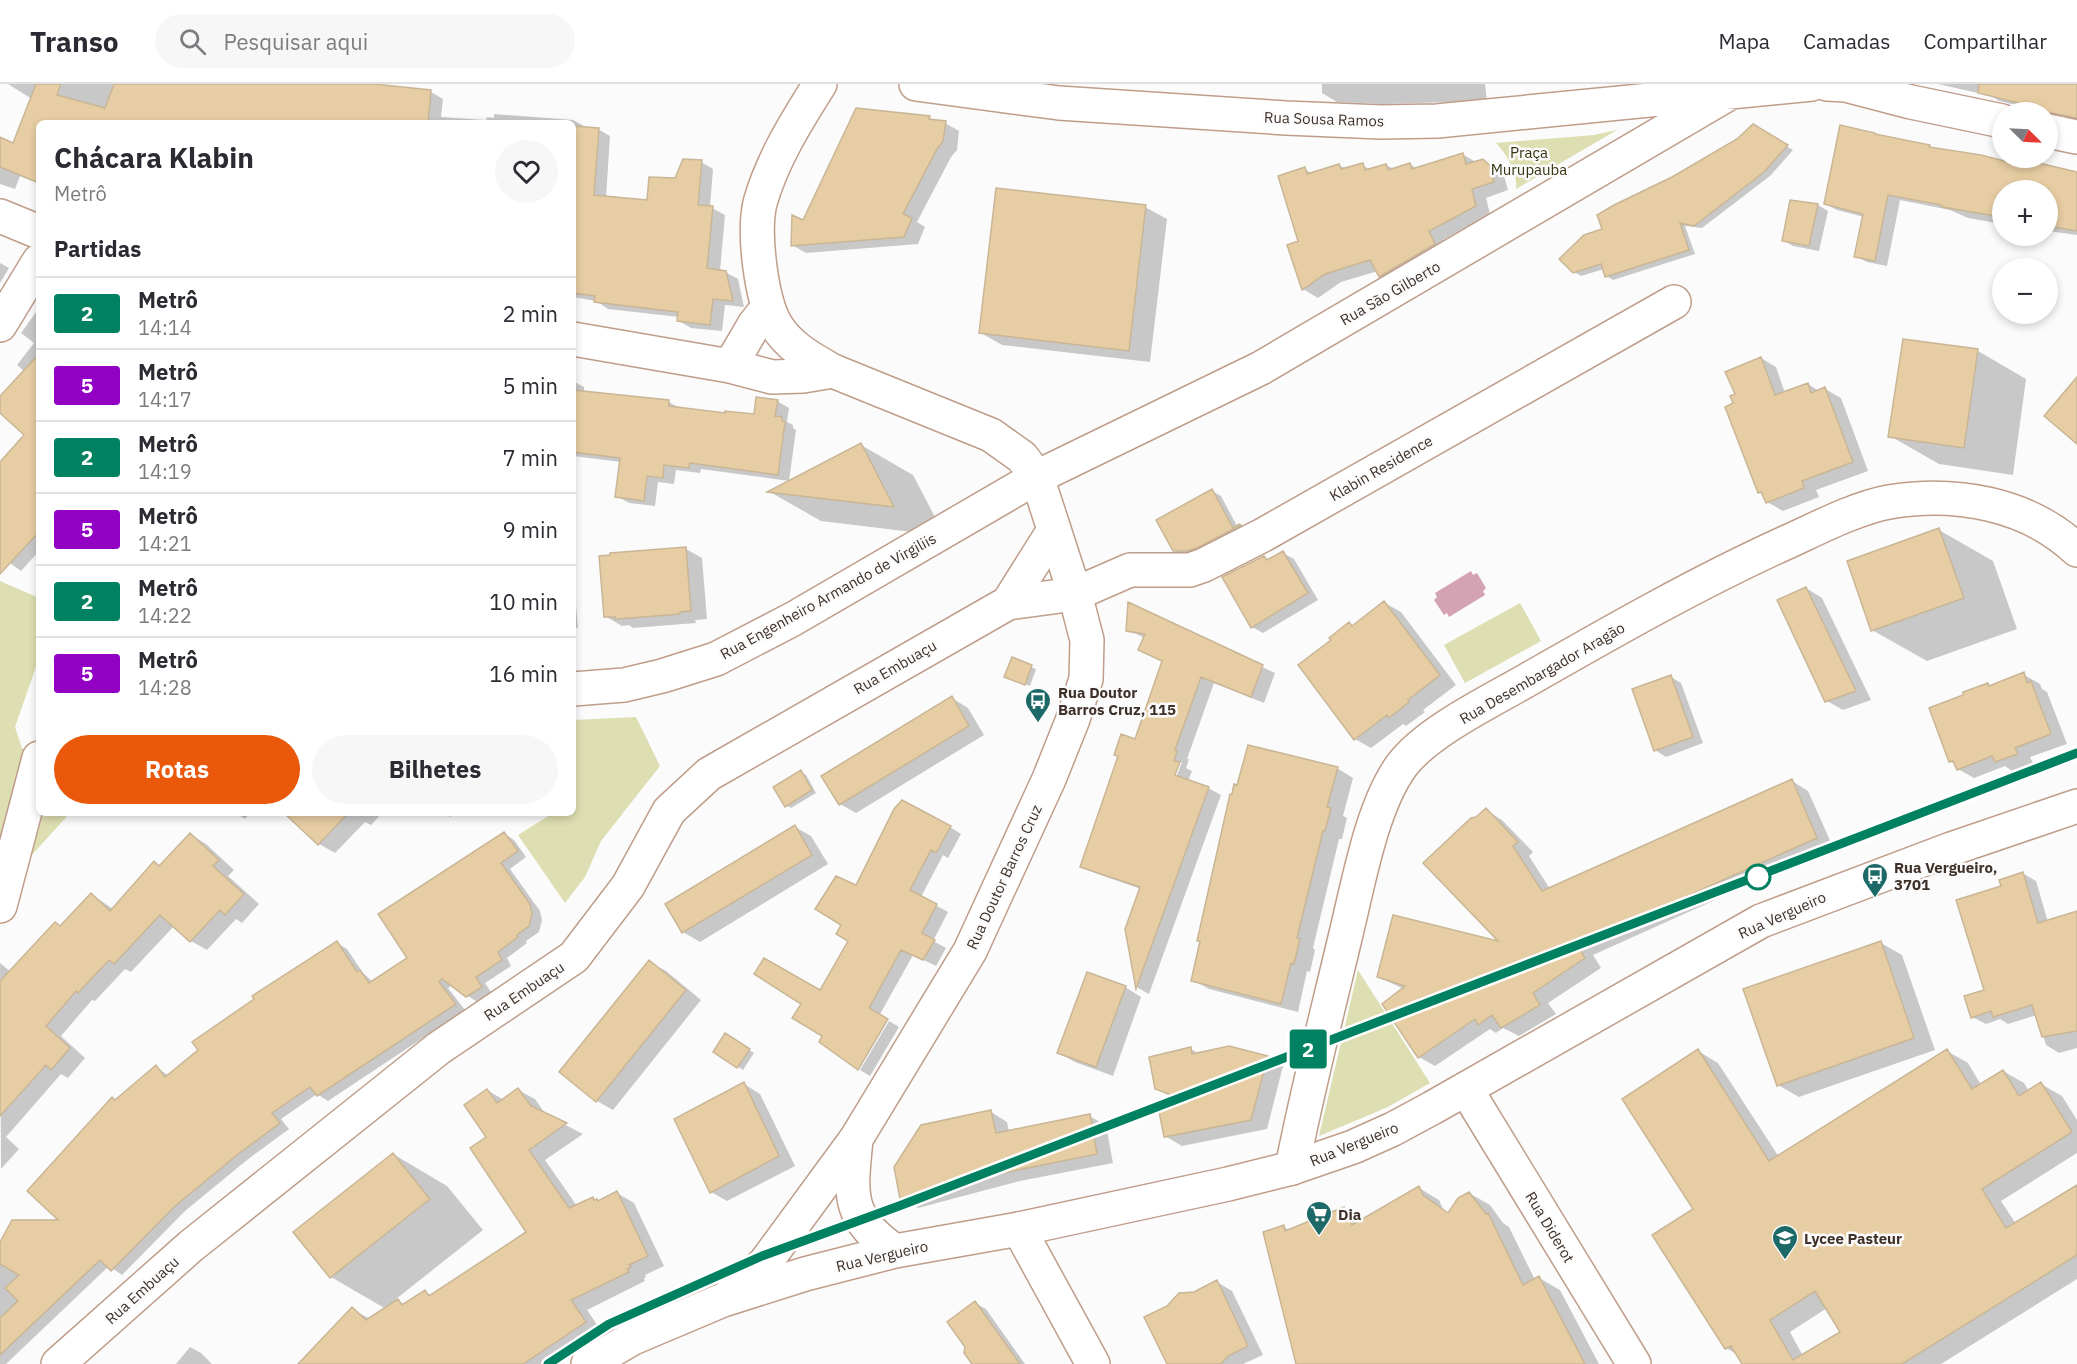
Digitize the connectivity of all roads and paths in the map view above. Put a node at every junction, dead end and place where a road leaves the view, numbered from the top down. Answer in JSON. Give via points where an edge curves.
{"nodes":[{"id":1,"x":820,"y":84,"type":"edge"},
{"id":2,"x":916,"y":84,"type":"edge"},
{"id":3,"x":1812,"y":84,"type":"edge"},
{"id":4,"x":1827,"y":84,"type":"edge"},
{"id":5,"x":1733,"y":91,"type":"junction"},
{"id":6,"x":1992,"y":119,"type":"edge"},
{"id":7,"x":2058,"y":133,"type":"edge"},
{"id":8,"x":2077,"y":137,"type":"edge"},
{"id":9,"x":0,"y":216,"type":"edge"},
{"id":10,"x":36,"y":231,"type":"edge"},
{"id":11,"x":36,"y":266,"type":"edge"},
{"id":12,"x":1674,"y":302,"type":"dead end"},
{"id":13,"x":768,"y":307,"type":"junction"},
{"id":14,"x":0,"y":325,"type":"edge"},
{"id":15,"x":576,"y":340,"type":"edge"},
{"id":16,"x":730,"y":366,"type":"junction"},
{"id":17,"x":833,"y":371,"type":"junction"},
{"id":18,"x":1037,"y":477,"type":"junction"},
{"id":19,"x":1054,"y":530,"type":"junction"},
{"id":20,"x":2077,"y":550,"type":"edge"},
{"id":21,"x":1075,"y":594,"type":"junction"},
{"id":22,"x":1008,"y":603,"type":"junction"},
{"id":23,"x":576,"y":689,"type":"edge"},
{"id":24,"x":36,"y":769,"type":"edge"},
{"id":25,"x":2077,"y":807,"type":"edge"},
{"id":26,"x":0,"y":906,"type":"edge"},
{"id":27,"x":1466,"y":1089,"type":"junction"},
{"id":28,"x":856,"y":1139,"type":"junction"},
{"id":29,"x":1292,"y":1168,"type":"junction"},
{"id":30,"x":1019,"y":1228,"type":"junction"},
{"id":31,"x":895,"y":1251,"type":"junction"},
{"id":32,"x":723,"y":1300,"type":"junction"},
{"id":33,"x":58,"y":1364,"type":"edge"},
{"id":34,"x":588,"y":1364,"type":"edge"},
{"id":35,"x":1093,"y":1364,"type":"edge"},
{"id":36,"x":1634,"y":1364,"type":"edge"}],
"edges":[{"from":1,"to":13,"type":"street","via":[[785,140],[760,205],[758,258]]},
{"from":2,"to":5,"type":"street","name":"Rua Sousa Ramos","via":[[1059,103],[1381,122],[1437,121]]},
{"from":3,"to":5,"type":"street","name":"Rua Sousa Ramos"},
{"from":4,"to":6,"type":"street"},
{"from":5,"to":18,"type":"street","name":"Rua São Gilberto","via":[[1262,368]]},
{"from":7,"to":8,"type":"street"},
{"from":9,"to":10,"type":"street"},
{"from":11,"to":14,"type":"street"},
{"from":12,"to":21,"type":"street","name":"Klabin Residence","via":[[1204,565],[1190,570],[1130,570]]},
{"from":13,"to":16,"type":"street"},
{"from":13,"to":17,"type":"street","via":[[789,340]]},
{"from":15,"to":16,"type":"street"},
{"from":16,"to":17,"type":"street","via":[[772,377]]},
{"from":17,"to":18,"type":"street","via":[[991,435],[1022,457]]},
{"from":18,"to":19,"type":"street","name":"Rua Doutor Barros Cruz"},
{"from":18,"to":23,"type":"street","name":"Rua Engenheiro Armando de Virgiliis","via":[[793,619],[717,658],[624,685]]},
{"from":19,"to":21,"type":"street","name":"Rua Doutor Barros Cruz"},
{"from":19,"to":22,"type":"street","name":"Rua Embuaçu"},
{"from":20,"to":29,"type":"street","name":"Rua Desembargador Aragão","via":[[2029,517],[2001,507],[1940,498],[1888,503],[1833,520],[1712,578],[1420,744],[1389,786],[1368,841]]},
{"from":21,"to":22,"type":"street","name":"Rua Embuaçu"},
{"from":21,"to":28,"type":"street","name":"Rua Doutor Barros Cruz","via":[[1086,640],[1086,679],[1049,780],[970,951]]},
{"from":22,"to":33,"type":"street","name":"Rua Embuaçu","via":[[709,774],[669,811],[628,886],[574,957],[439,1048],[191,1246]]},
{"from":24,"to":26,"type":"street"},
{"from":25,"to":27,"type":"street","name":"Rua Vergueiro","via":[[1951,849],[1761,921]]},
{"from":27,"to":29,"type":"street","name":"Rua Vergueiro","via":[[1393,1129]]},
{"from":27,"to":36,"type":"street","name":"Rua Diderot"},
{"from":28,"to":31,"type":"street","name":"Rua Doutor Barros Cruz","via":[[852,1186],[855,1208],[865,1226]]},
{"from":28,"to":32,"type":"street","name":"Rua Doutor Barros Cruz","via":[[765,1263]]},
{"from":29,"to":30,"type":"street","name":"Rua Vergueiro"},
{"from":30,"to":31,"type":"street","name":"Rua Vergueiro"},
{"from":30,"to":35,"type":"street"},
{"from":31,"to":32,"type":"street","name":"Rua Vergueiro"},
{"from":32,"to":34,"type":"street","name":"Rua Vergueiro","via":[[633,1338]]}]}
